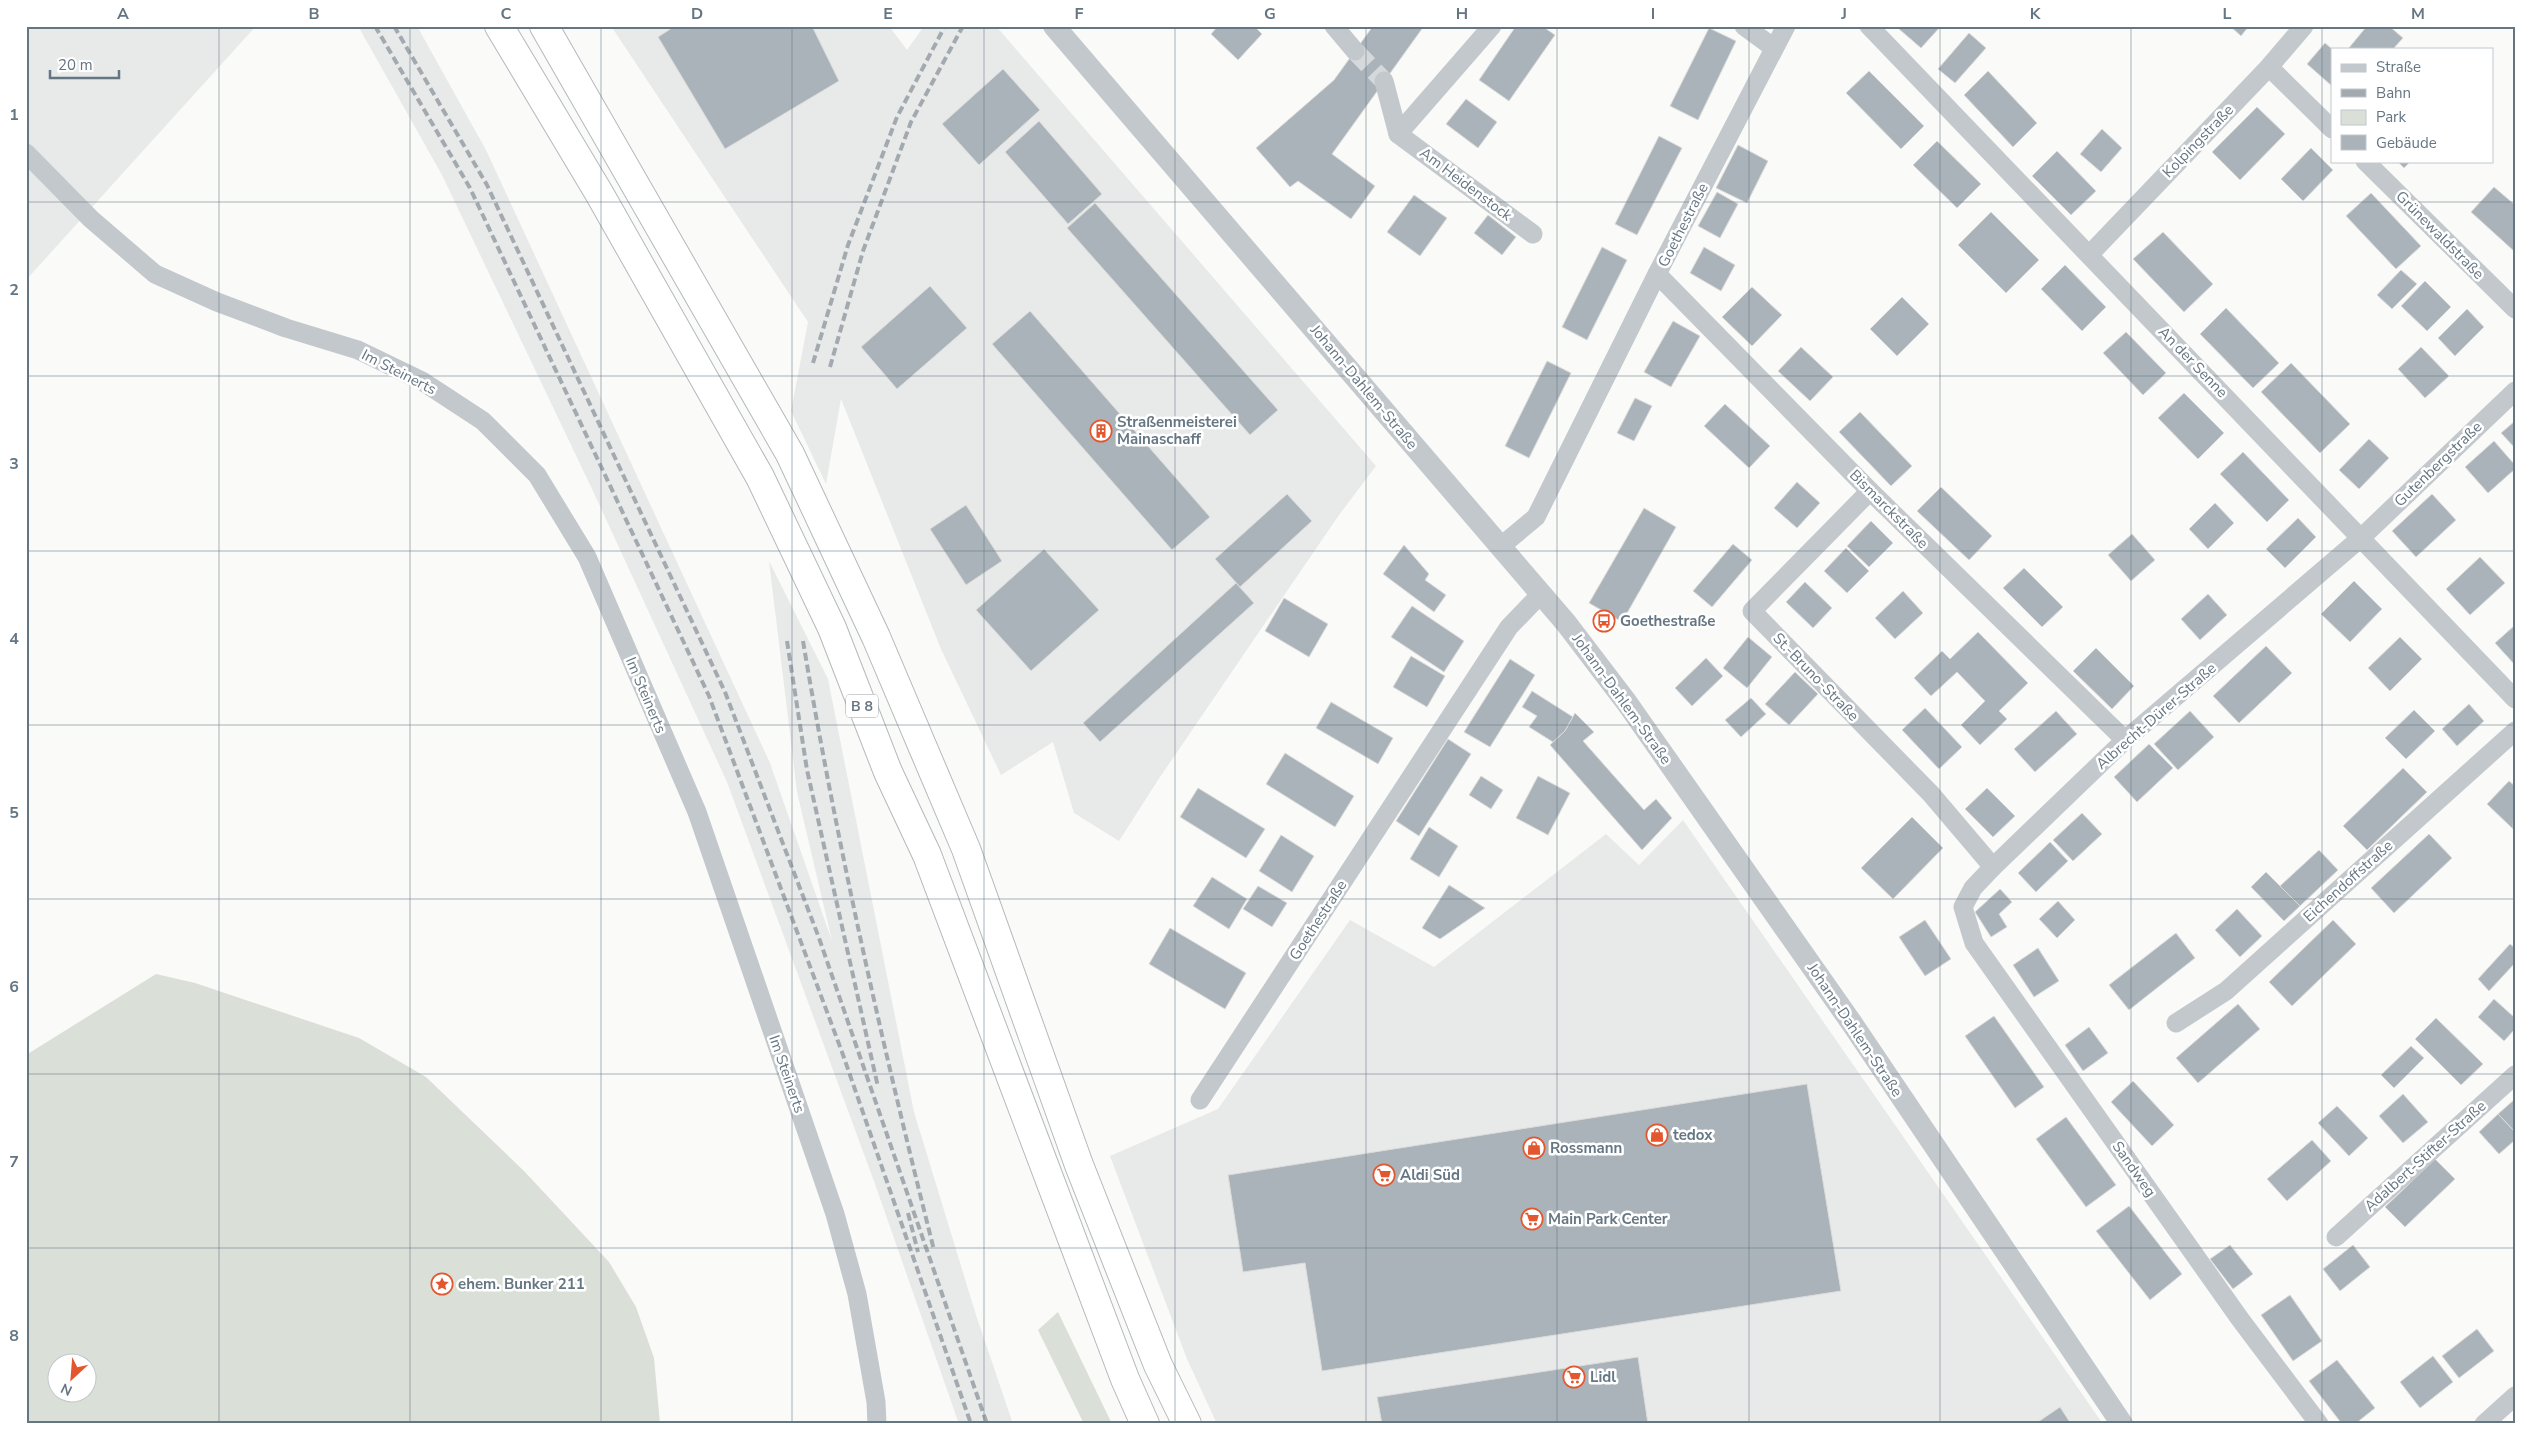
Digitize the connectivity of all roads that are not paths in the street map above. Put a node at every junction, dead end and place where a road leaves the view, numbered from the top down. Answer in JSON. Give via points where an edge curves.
{"nodes":[{"id":1,"x":499,"y":26,"type":"edge"},
{"id":2,"x":544,"y":26,"type":"edge"},
{"id":3,"x":1054,"y":26,"type":"edge"},
{"id":4,"x":1334,"y":26,"type":"edge"},
{"id":5,"x":1492,"y":26,"type":"edge"},
{"id":6,"x":1744,"y":26,"type":"edge"},
{"id":7,"x":1786,"y":26,"type":"edge"},
{"id":8,"x":1869,"y":26,"type":"edge"},
{"id":9,"x":2304,"y":26,"type":"edge"},
{"id":10,"x":1774,"y":48,"type":"junction"},
{"id":11,"x":1355,"y":50,"type":"tunnel mouth"},
{"id":12,"x":2269,"y":67,"type":"junction"},
{"id":13,"x":1384,"y":81,"type":"tunnel mouth"},
{"id":14,"x":2331,"y":128,"type":"edge"},
{"id":15,"x":1398,"y":134,"type":"junction"},
{"id":16,"x":26,"y":154,"type":"edge"},
{"id":17,"x":2366,"y":162,"type":"edge"},
{"id":18,"x":1533,"y":234,"type":"dead end"},
{"id":19,"x":2089,"y":255,"type":"junction"},
{"id":20,"x":1657,"y":274,"type":"junction"},
{"id":21,"x":2515,"y":309,"type":"edge"},
{"id":22,"x":2515,"y":391,"type":"edge"},
{"id":23,"x":1870,"y":490,"type":"junction"},
{"id":24,"x":2362,"y":537,"type":"junction"},
{"id":25,"x":1500,"y":547,"type":"junction"},
{"id":26,"x":1541,"y":594,"type":"junction"},
{"id":27,"x":2515,"y":699,"type":"edge"},
{"id":28,"x":2515,"y":731,"type":"edge"},
{"id":29,"x":2125,"y":740,"type":"junction"},
{"id":30,"x":1993,"y":867,"type":"junction"},
{"id":31,"x":1963,"y":907,"type":"joint"},
{"id":32,"x":2176,"y":1024,"type":"dead end"},
{"id":33,"x":2515,"y":1075,"type":"edge"},
{"id":34,"x":1200,"y":1100,"type":"dead end"},
{"id":35,"x":2336,"y":1237,"type":"dead end"},
{"id":36,"x":2515,"y":1396,"type":"edge"},
{"id":37,"x":877,"y":1424,"type":"edge"},
{"id":38,"x":1145,"y":1424,"type":"edge"},
{"id":39,"x":1187,"y":1424,"type":"edge"},
{"id":40,"x":2122,"y":1424,"type":"edge"},
{"id":41,"x":2319,"y":1424,"type":"edge"},
{"id":42,"x":2484,"y":1424,"type":"edge"}],
"edges":[{"from":1,"to":38,"type":"highway","number":"B 8","via":[[599,193],[760,477],[832,628],[888,772],[927,855],[1125,1379]]},
{"from":2,"to":39,"type":"highway","number":"B 8","via":[[790,454],[876,637],[966,849],[1079,1165],[1158,1365]]},
{"from":3,"to":25,"type":"street","name":"Johann-Dahlem-Straße"},
{"from":4,"to":11,"type":"street"},
{"from":5,"to":15,"type":"street"},
{"from":6,"to":10,"type":"street"},
{"from":7,"to":10,"type":"street","name":"Goethestraße"},
{"from":8,"to":19,"type":"street","name":"An der Senne"},
{"from":9,"to":12,"type":"street","name":"Kolpingstraße"},
{"from":10,"to":20,"type":"street","name":"Goethestraße"},
{"from":12,"to":14,"type":"street"},
{"from":12,"to":19,"type":"street","name":"Kolpingstraße"},
{"from":13,"to":15,"type":"street"},
{"from":15,"to":18,"type":"street","name":"Am Heidenstock"},
{"from":16,"to":37,"type":"street","name":"Im Steinerts","via":[[91,219],[155,274],[216,302],[358,350],[422,381],[483,421],[537,475],[586,557],[697,812],[836,1214],[857,1294]]},
{"from":17,"to":21,"type":"street","name":"Grünewaldstraße"},
{"from":19,"to":24,"type":"street","name":"An der Senne"},
{"from":20,"to":23,"type":"street","name":"Bismarckstraße"},
{"from":20,"to":25,"type":"street","name":"Goethestraße","via":[[1536,517]]},
{"from":22,"to":24,"type":"street","name":"Gutenbergstraße"},
{"from":23,"to":29,"type":"street","name":"Bismarckstraße"},
{"from":23,"to":30,"type":"street","name":"St.-Bruno-Straße","via":[[1752,612],[1931,794]]},
{"from":24,"to":27,"type":"street","name":"An der Senne"},
{"from":24,"to":29,"type":"street","name":"Albrecht-Dürer-Straße"},
{"from":25,"to":26,"type":"street","name":"Johann-Dahlem-Straße"},
{"from":26,"to":34,"type":"street","name":"Goethestraße","via":[[1509,627]]},
{"from":26,"to":40,"type":"street","name":"Johann-Dahlem-Straße","via":[[1627,703],[1830,993]]},
{"from":28,"to":32,"type":"street","name":"Eichendoffstraße","via":[[2226,991]]},
{"from":29,"to":30,"type":"street","name":"Albrecht-Dürer-Straße"},
{"from":30,"to":31,"type":"street","name":"Albrecht-Dürer-Straße","via":[[1973,888]]},
{"from":31,"to":41,"type":"street","name":"Sandweg","via":[[1974,943],[2240,1319]]},
{"from":33,"to":35,"type":"street","name":"Adalbert-Stifter-Straße"},
{"from":36,"to":42,"type":"street"}]}
